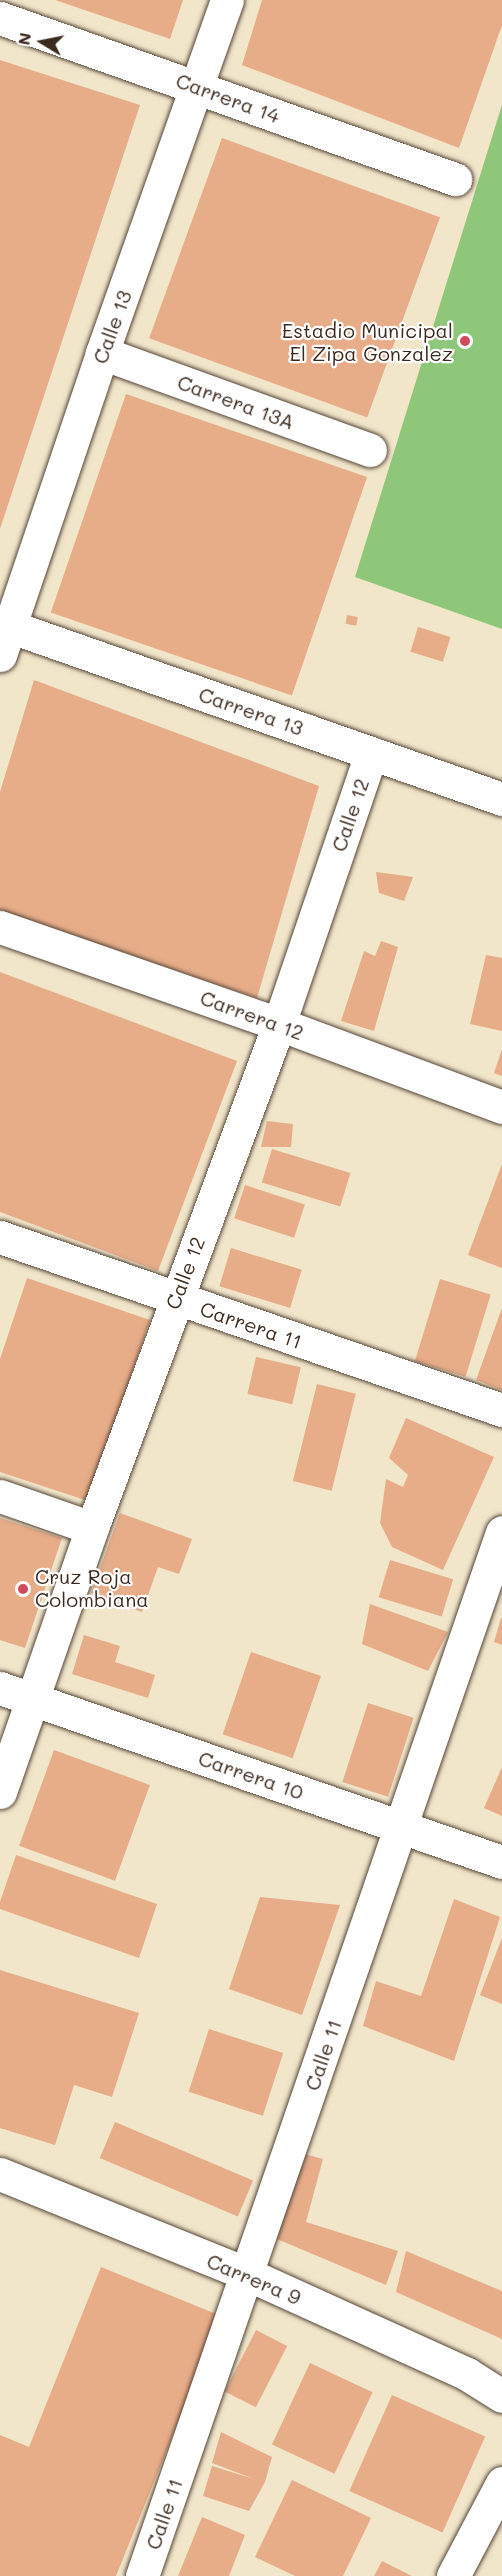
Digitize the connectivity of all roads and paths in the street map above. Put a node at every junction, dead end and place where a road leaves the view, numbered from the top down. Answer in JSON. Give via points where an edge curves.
{"nodes":[{"id":1,"x":227,"y":0,"type":"edge"},
{"id":2,"x":0,"y":18,"type":"edge"},
{"id":3,"x":198,"y":87,"type":"junction"},
{"id":4,"x":455,"y":179,"type":"dead end"},
{"id":5,"x":102,"y":353,"type":"junction"},
{"id":6,"x":370,"y":450,"type":"dead end"},
{"id":7,"x":3,"y":635,"type":"edge"},
{"id":8,"x":371,"y":753,"type":"junction"},
{"id":9,"x":502,"y":799,"type":"edge"},
{"id":10,"x":0,"y":927,"type":"edge"},
{"id":11,"x":279,"y":1024,"type":"junction"},
{"id":12,"x":502,"y":1107,"type":"edge"},
{"id":13,"x":0,"y":1238,"type":"edge"},
{"id":14,"x":176,"y":1299,"type":"junction"},
{"id":15,"x":502,"y":1410,"type":"edge"},
{"id":16,"x":0,"y":1496,"type":"edge"},
{"id":17,"x":92,"y":1528,"type":"junction"},
{"id":18,"x":502,"y":1532,"type":"edge"},
{"id":19,"x":0,"y":1688,"type":"edge"},
{"id":20,"x":32,"y":1699,"type":"junction"},
{"id":21,"x":0,"y":1792,"type":"edge"},
{"id":22,"x":402,"y":1828,"type":"junction"},
{"id":23,"x":502,"y":1862,"type":"edge"},
{"id":24,"x":0,"y":2174,"type":"edge"},
{"id":25,"x":247,"y":2274,"type":"junction"},
{"id":26,"x":502,"y":2396,"type":"edge"},
{"id":27,"x":502,"y":2483,"type":"edge"},
{"id":28,"x":142,"y":2576,"type":"edge"},
{"id":29,"x":453,"y":2576,"type":"edge"}],
"edges":[{"from":1,"to":3,"type":"street","name":"Calle 13"},
{"from":2,"to":3,"type":"street","name":"Carrera 14"},
{"from":3,"to":4,"type":"street","name":"Carrera 14"},
{"from":3,"to":5,"type":"street","name":"Calle 13"},
{"from":5,"to":6,"type":"street","name":"Carrera 13A"},
{"from":5,"to":7,"type":"street","name":"Calle 13"},
{"from":7,"to":8,"type":"street","name":"Carrera 13"},
{"from":8,"to":9,"type":"street","name":"Carrera 13"},
{"from":8,"to":11,"type":"street","name":"Calle 12"},
{"from":10,"to":11,"type":"street","name":"Carrera 12"},
{"from":11,"to":12,"type":"street","name":"Carrera 12"},
{"from":11,"to":14,"type":"street","name":"Calle 12"},
{"from":13,"to":14,"type":"street","name":"Carrera 11"},
{"from":14,"to":15,"type":"street","name":"Carrera 11"},
{"from":14,"to":17,"type":"street","name":"Calle 12"},
{"from":16,"to":17,"type":"street"},
{"from":17,"to":20,"type":"street","name":"Calle 12"},
{"from":18,"to":22,"type":"street","name":"Calle 11"},
{"from":19,"to":20,"type":"street","name":"Carrera 10"},
{"from":20,"to":21,"type":"street","name":"Calle 12"},
{"from":20,"to":22,"type":"street","name":"Carrera 10"},
{"from":22,"to":23,"type":"street","name":"Carrera 10"},
{"from":22,"to":25,"type":"street","name":"Calle 11"},
{"from":24,"to":25,"type":"street","name":"Carrera 9"},
{"from":25,"to":26,"type":"street","name":"Carrera 9","via":[[467,2374]]},
{"from":25,"to":28,"type":"street","name":"Calle 11"},
{"from":27,"to":29,"type":"street"}]}
